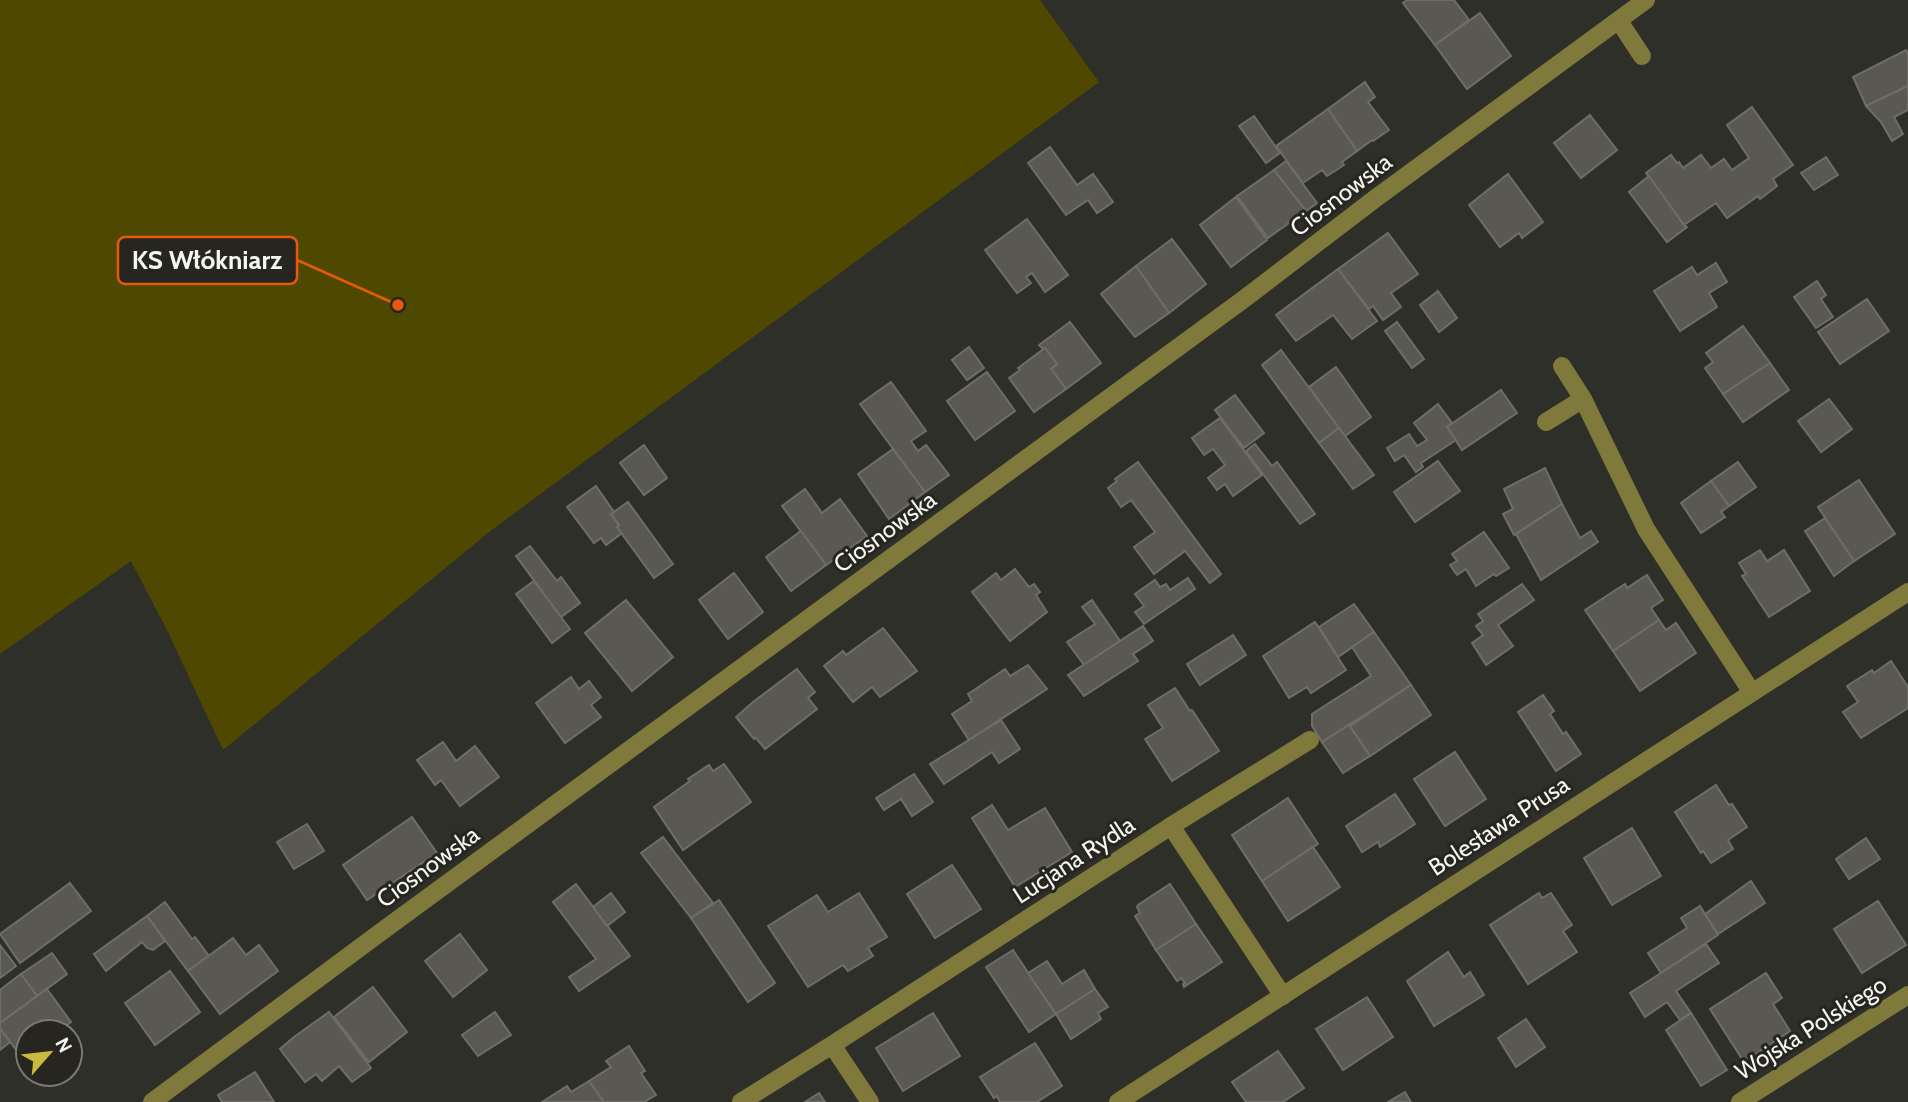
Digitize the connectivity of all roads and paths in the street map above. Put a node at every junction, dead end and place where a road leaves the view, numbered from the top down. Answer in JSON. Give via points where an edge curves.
{"nodes":[{"id":1,"x":1646,"y":0,"type":"edge"},
{"id":2,"x":1619,"y":21,"type":"junction"},
{"id":3,"x":1642,"y":56,"type":"dead end"},
{"id":4,"x":1562,"y":366,"type":"dead end"},
{"id":5,"x":1583,"y":399,"type":"junction"},
{"id":6,"x":1546,"y":422,"type":"dead end"},
{"id":7,"x":1908,"y":592,"type":"edge"},
{"id":8,"x":1751,"y":691,"type":"junction"},
{"id":9,"x":1310,"y":740,"type":"dead end"},
{"id":10,"x":1171,"y":826,"type":"junction"},
{"id":11,"x":1908,"y":995,"type":"edge"},
{"id":12,"x":1283,"y":996,"type":"junction"},
{"id":13,"x":832,"y":1045,"type":"junction"},
{"id":14,"x":152,"y":1102,"type":"edge"},
{"id":15,"x":741,"y":1102,"type":"edge"},
{"id":16,"x":870,"y":1102,"type":"edge"},
{"id":17,"x":1118,"y":1102,"type":"edge"},
{"id":18,"x":1740,"y":1102,"type":"edge"}],
"edges":[{"from":1,"to":2,"type":"street","name":"Ciosnowska"},
{"from":2,"to":3,"type":"street"},
{"from":2,"to":14,"type":"street","name":"Ciosnowska"},
{"from":4,"to":5,"type":"street"},
{"from":5,"to":6,"type":"street"},
{"from":5,"to":8,"type":"street","via":[[1646,529]]},
{"from":7,"to":8,"type":"street","name":"Bolesława Prusa"},
{"from":8,"to":12,"type":"street","name":"Bolesława Prusa"},
{"from":9,"to":10,"type":"street"},
{"from":10,"to":12,"type":"street","name":"Lucjana Rydla"},
{"from":10,"to":13,"type":"street","name":"Lucjana Rydla"},
{"from":11,"to":18,"type":"street","name":"Wojska Polskiego"},
{"from":12,"to":17,"type":"street","name":"Bolesława Prusa"},
{"from":13,"to":15,"type":"street","name":"Lucjana Rydla"},
{"from":13,"to":16,"type":"street"}]}
